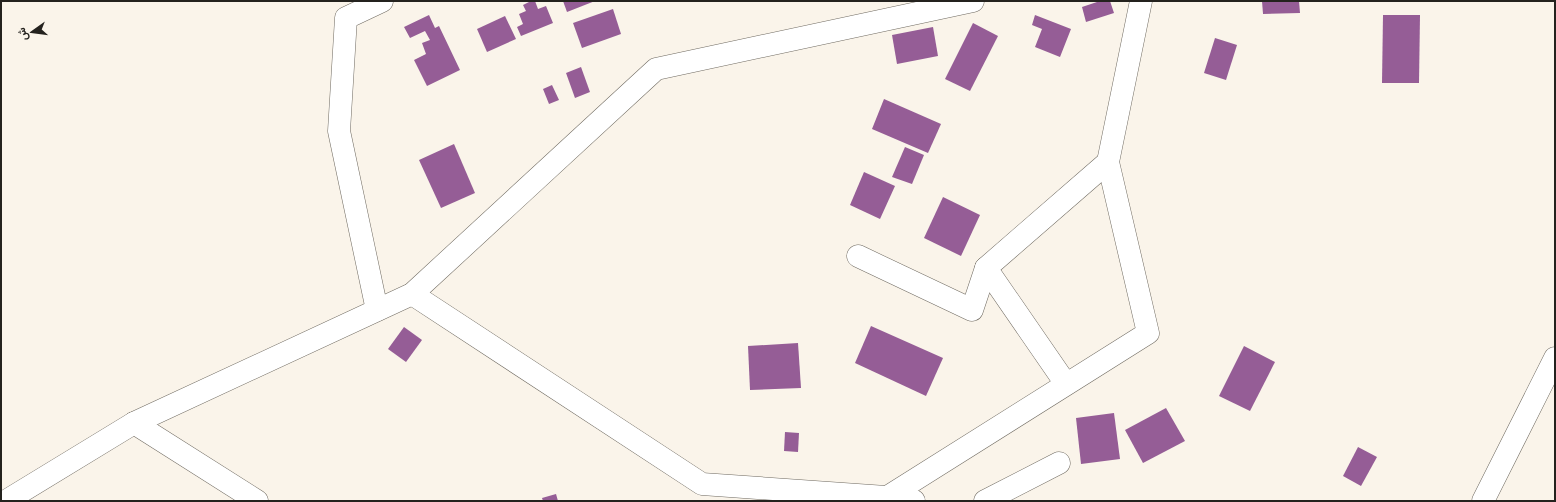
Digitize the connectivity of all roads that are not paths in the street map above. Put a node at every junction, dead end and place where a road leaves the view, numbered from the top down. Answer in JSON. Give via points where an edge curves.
{"nodes":[{"id":1,"x":382,"y":1,"type":"edge"},
{"id":2,"x":973,"y":1,"type":"edge"},
{"id":3,"x":1141,"y":1,"type":"edge"},
{"id":4,"x":1108,"y":162,"type":"junction"},
{"id":5,"x":858,"y":256,"type":"dead end"},
{"id":6,"x":986,"y":268,"type":"junction"},
{"id":7,"x":412,"y":294,"type":"junction"},
{"id":8,"x":377,"y":310,"type":"junction"},
{"id":9,"x":1555,"y":358,"type":"edge"},
{"id":10,"x":1066,"y":384,"type":"junction"},
{"id":11,"x":134,"y":423,"type":"junction"},
{"id":12,"x":1059,"y":463,"type":"dead end"},
{"id":13,"x":884,"y":499,"type":"edge"},
{"id":14,"x":6,"y":501,"type":"edge"},
{"id":15,"x":257,"y":501,"type":"edge"},
{"id":16,"x":914,"y":501,"type":"edge"},
{"id":17,"x":985,"y":501,"type":"edge"},
{"id":18,"x":1483,"y":501,"type":"edge"}],
"edges":[{"from":1,"to":8,"type":"street","via":[[346,18],[339,131]]},
{"from":2,"to":7,"type":"street","via":[[656,69]]},
{"from":3,"to":4,"type":"street"},
{"from":4,"to":6,"type":"street"},
{"from":4,"to":10,"type":"street","via":[[1148,334]]},
{"from":5,"to":6,"type":"street","via":[[972,310]]},
{"from":6,"to":10,"type":"street"},
{"from":7,"to":8,"type":"street"},
{"from":7,"to":13,"type":"street","via":[[702,484]]},
{"from":8,"to":11,"type":"street"},
{"from":9,"to":18,"type":"street"},
{"from":10,"to":13,"type":"street"},
{"from":11,"to":14,"type":"street"},
{"from":11,"to":15,"type":"street"},
{"from":12,"to":17,"type":"street"},
{"from":13,"to":16,"type":"street"}]}
